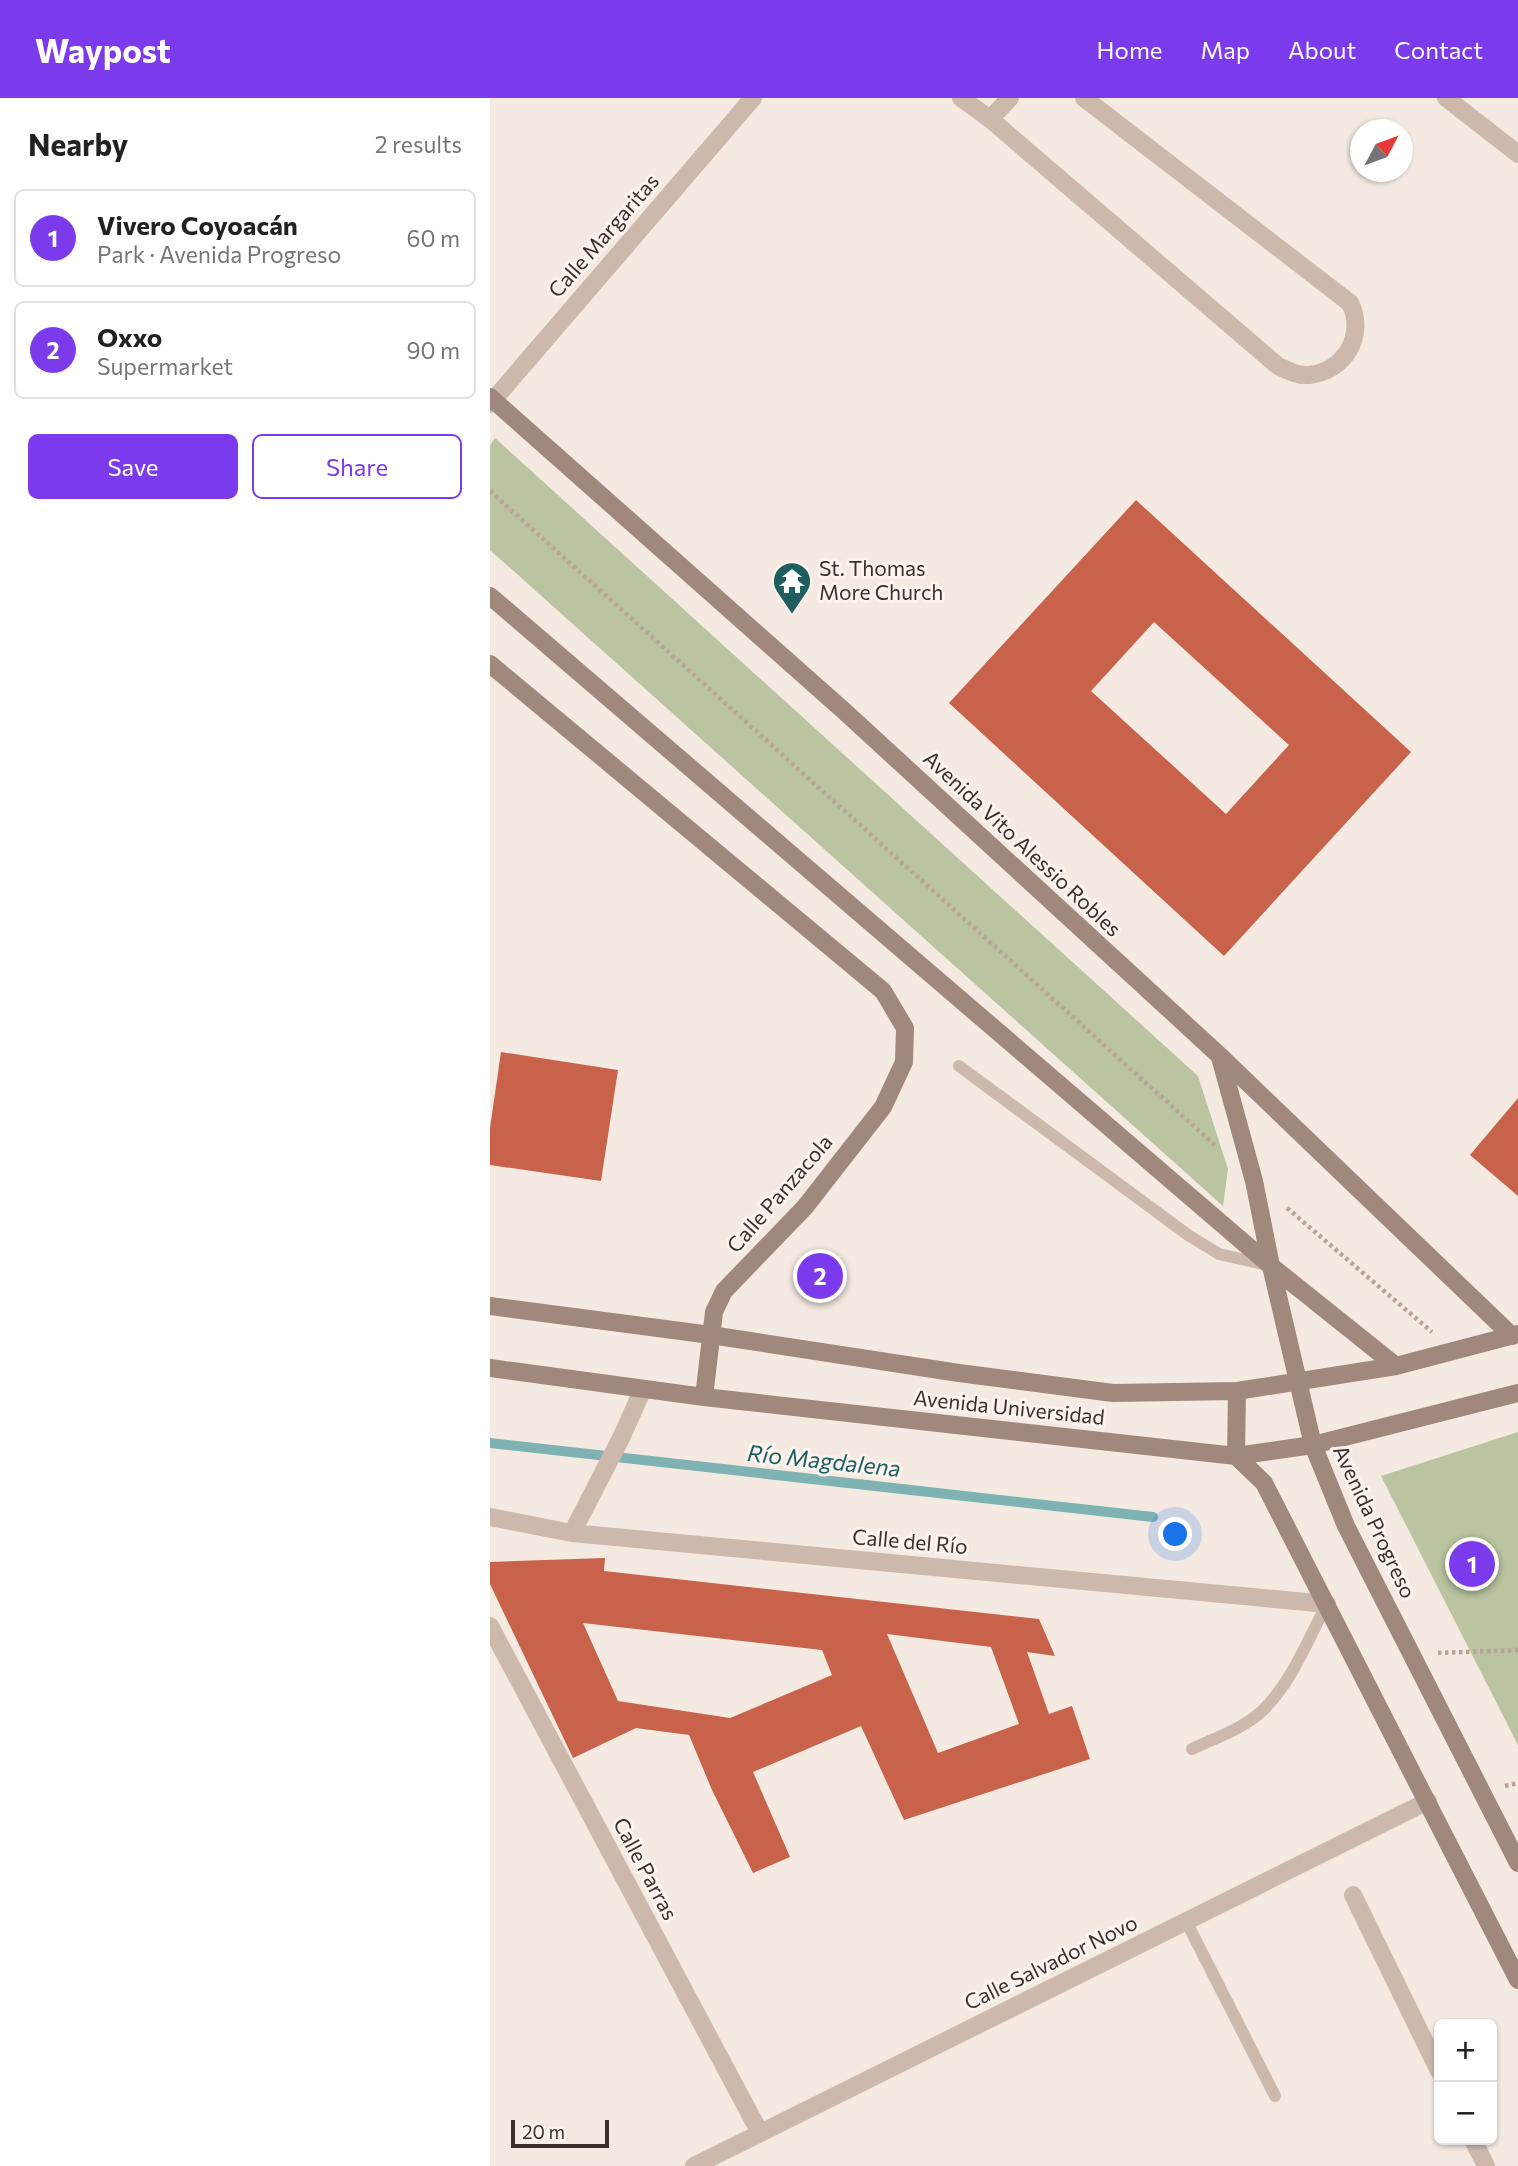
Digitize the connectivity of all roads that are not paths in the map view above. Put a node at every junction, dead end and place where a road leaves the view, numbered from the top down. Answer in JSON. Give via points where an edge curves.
{"nodes":[{"id":1,"x":753,"y":98,"type":"edge"},
{"id":2,"x":961,"y":98,"type":"edge"},
{"id":3,"x":1010,"y":98,"type":"edge"},
{"id":4,"x":1084,"y":98,"type":"edge"},
{"id":5,"x":1446,"y":98,"type":"edge"},
{"id":6,"x":990,"y":119,"type":"junction"},
{"id":7,"x":1518,"y":153,"type":"edge"},
{"id":8,"x":491,"y":401,"type":"edge"},
{"id":9,"x":490,"y":596,"type":"edge"},
{"id":10,"x":490,"y":663,"type":"edge"},
{"id":11,"x":1220,"y":1056,"type":"junction"},
{"id":12,"x":959,"y":1066,"type":"dead end"},
{"id":13,"x":1271,"y":1266,"type":"junction"},
{"id":14,"x":490,"y":1306,"type":"edge"},
{"id":15,"x":711,"y":1335,"type":"junction"},
{"id":16,"x":1515,"y":1335,"type":"edge"},
{"id":17,"x":1396,"y":1366,"type":"junction"},
{"id":18,"x":490,"y":1368,"type":"edge"},
{"id":19,"x":1298,"y":1380,"type":"junction"},
{"id":20,"x":643,"y":1389,"type":"junction"},
{"id":21,"x":1237,"y":1391,"type":"junction"},
{"id":22,"x":1518,"y":1393,"type":"edge"},
{"id":23,"x":705,"y":1396,"type":"junction"},
{"id":24,"x":1313,"y":1445,"type":"junction"},
{"id":25,"x":1237,"y":1456,"type":"junction"},
{"id":26,"x":490,"y":1517,"type":"edge"},
{"id":27,"x":572,"y":1533,"type":"junction"},
{"id":28,"x":1327,"y":1604,"type":"junction"},
{"id":29,"x":490,"y":1626,"type":"edge"},
{"id":30,"x":1192,"y":1749,"type":"dead end"},
{"id":31,"x":1428,"y":1801,"type":"junction"},
{"id":32,"x":1518,"y":1863,"type":"edge"},
{"id":33,"x":1353,"y":1895,"type":"dead end"},
{"id":34,"x":1186,"y":1921,"type":"junction"},
{"id":35,"x":1518,"y":1980,"type":"edge"},
{"id":36,"x":1434,"y":2061,"type":"edge"},
{"id":37,"x":1275,"y":2096,"type":"dead end"},
{"id":38,"x":761,"y":2133,"type":"junction"},
{"id":39,"x":1476,"y":2145,"type":"edge"},
{"id":40,"x":694,"y":2166,"type":"edge"},
{"id":41,"x":1486,"y":2166,"type":"edge"}],
"edges":[{"from":1,"to":8,"type":"street","name":"Calle Margaritas"},
{"from":2,"to":6,"type":"street"},
{"from":3,"to":6,"type":"street"},
{"from":4,"to":6,"type":"street","via":[[1350,303],[1356,328],[1342,362],[1309,375],[1278,366]]},
{"from":5,"to":7,"type":"street"},
{"from":8,"to":11,"type":"main road","name":"Avenida Vito Alessio Robles","via":[[843,710]]},
{"from":9,"to":13,"type":"main road"},
{"from":10,"to":15,"type":"main road","name":"Calle Panzacola","via":[[883,991],[905,1028],[904,1062],[883,1107],[805,1207],[724,1291]]},
{"from":11,"to":13,"type":"main road","name":"Avenida Progreso","via":[[1254,1181]]},
{"from":11,"to":16,"type":"main road","name":"Avenida Vito Alessio Robles"},
{"from":12,"to":13,"type":"lane","via":[[1188,1235],[1219,1254]]},
{"from":13,"to":17,"type":"main road"},
{"from":13,"to":19,"type":"main road","name":"Avenida Progreso"},
{"from":14,"to":15,"type":"main road","name":"Avenida Universidad"},
{"from":15,"to":21,"type":"main road","name":"Avenida Universidad","via":[[1114,1393]]},
{"from":15,"to":23,"type":"main road","name":"Calle Panzacola"},
{"from":16,"to":17,"type":"main road","name":"Avenida Universidad"},
{"from":17,"to":19,"type":"main road","name":"Avenida Universidad"},
{"from":18,"to":20,"type":"main road","name":"Avenida Universidad"},
{"from":19,"to":21,"type":"main road","name":"Avenida Universidad"},
{"from":19,"to":24,"type":"main road","name":"Avenida Progreso"},
{"from":20,"to":23,"type":"main road","name":"Avenida Universidad"},
{"from":20,"to":27,"type":"street"},
{"from":21,"to":25,"type":"main road"},
{"from":22,"to":24,"type":"main road","name":"Avenida Universidad"},
{"from":23,"to":25,"type":"main road","name":"Avenida Universidad"},
{"from":24,"to":25,"type":"main road","name":"Avenida Universidad"},
{"from":24,"to":32,"type":"main road","name":"Avenida Progreso","via":[[1346,1526]]},
{"from":25,"to":28,"type":"main road","via":[[1264,1483]]},
{"from":26,"to":27,"type":"street","name":"Calle del Río"},
{"from":27,"to":28,"type":"street","name":"Calle del Río"},
{"from":28,"to":30,"type":"lane","via":[[1285,1683],[1263,1711]]},
{"from":28,"to":31,"type":"main road"},
{"from":29,"to":38,"type":"street","name":"Calle Parras"},
{"from":31,"to":34,"type":"street","name":"Calle Salvador Novo"},
{"from":31,"to":35,"type":"main road"},
{"from":33,"to":36,"type":"street"},
{"from":34,"to":37,"type":"lane"},
{"from":34,"to":38,"type":"street","name":"Calle Salvador Novo"},
{"from":38,"to":40,"type":"street","name":"Calle Salvador Novo"},
{"from":39,"to":41,"type":"street"}]}
